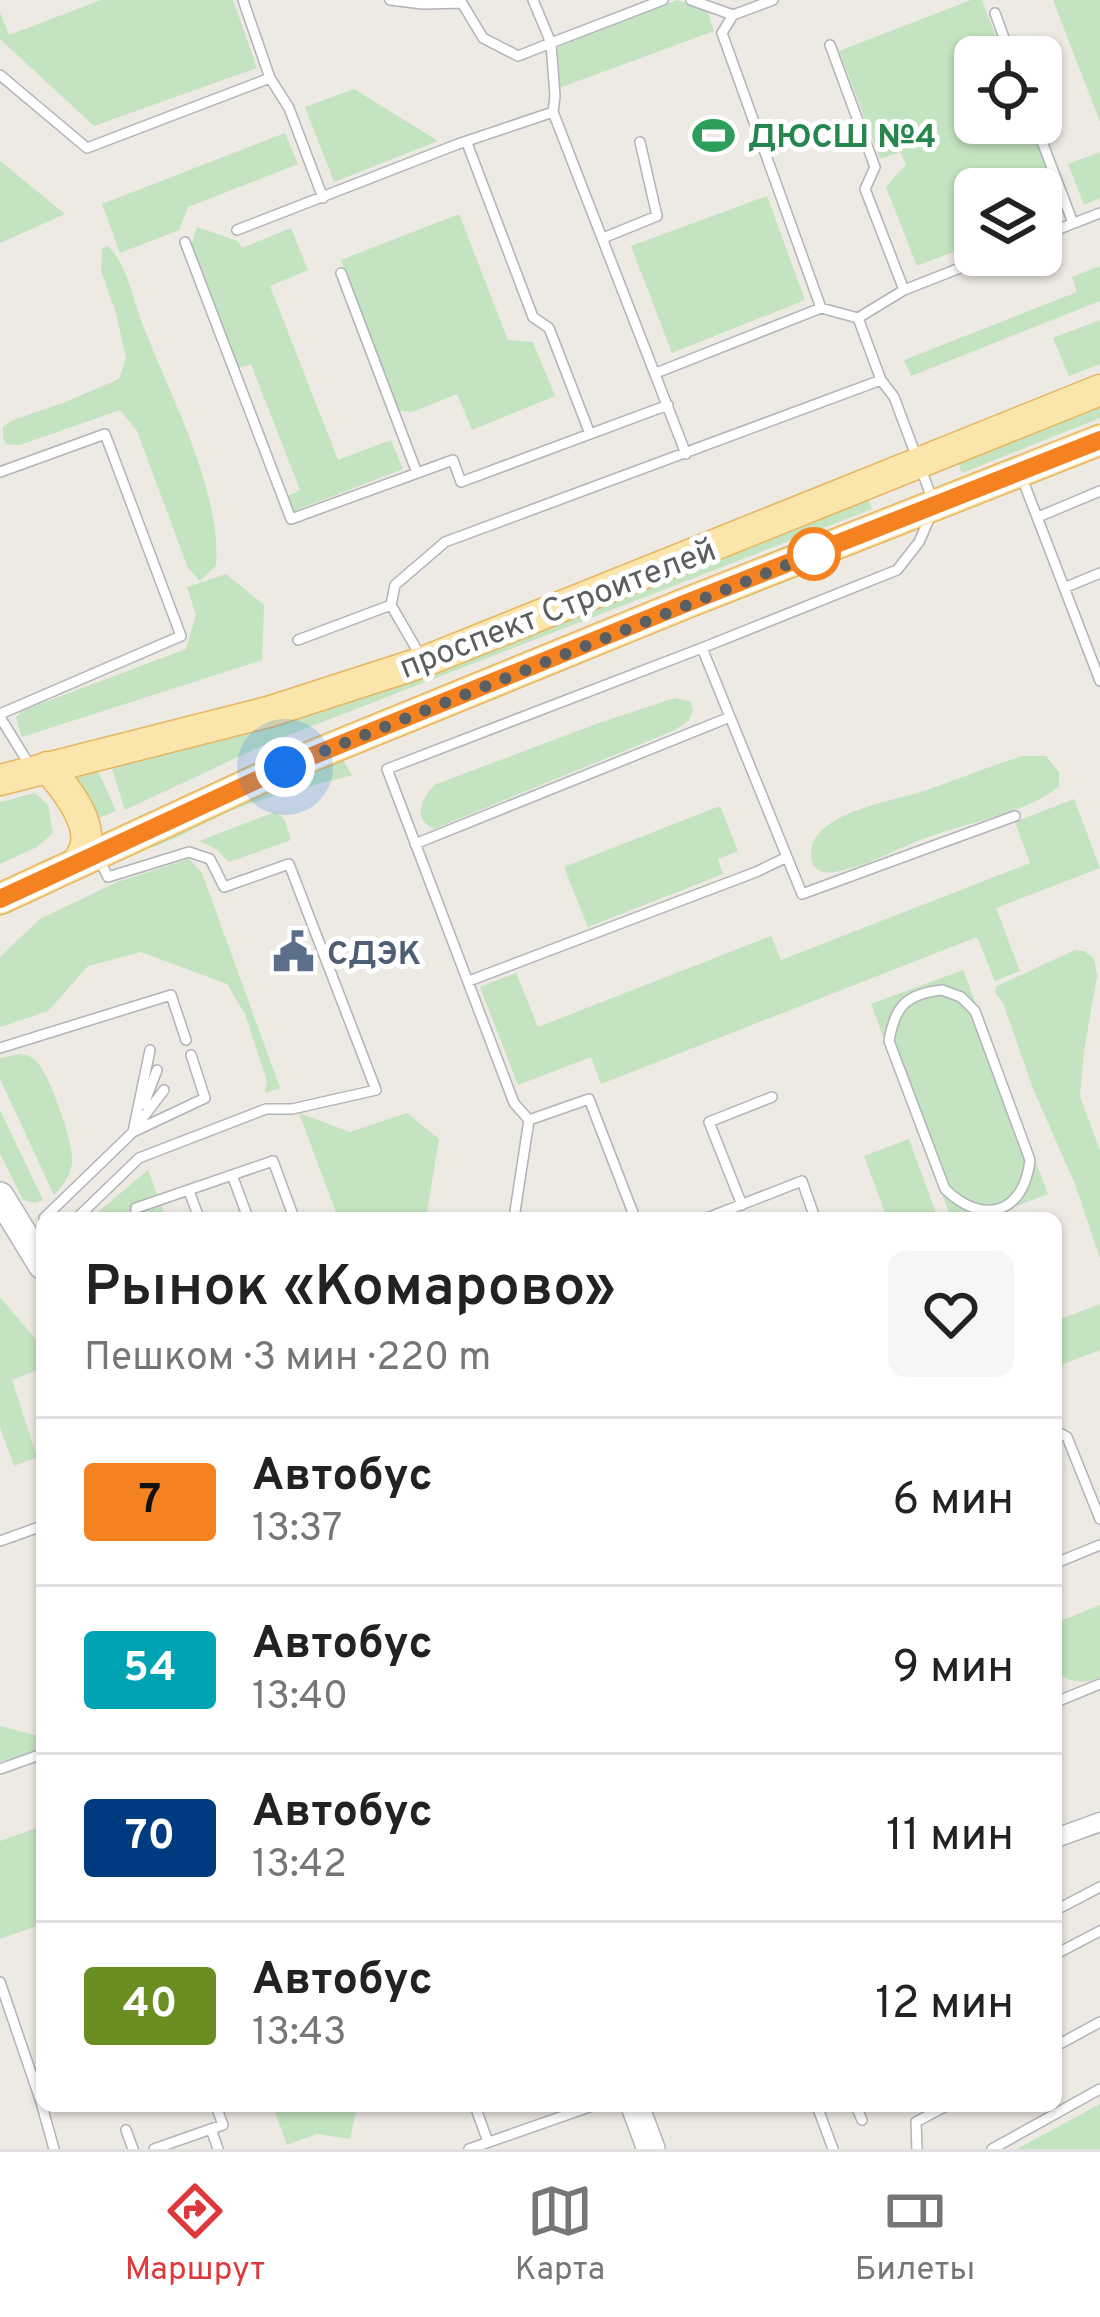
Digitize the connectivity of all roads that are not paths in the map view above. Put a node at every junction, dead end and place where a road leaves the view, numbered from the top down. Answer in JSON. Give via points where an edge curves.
{"nodes":[{"id":1,"x":243,"y":0,"type":"edge"},
{"id":2,"x":390,"y":0,"type":"edge"},
{"id":3,"x":533,"y":0,"type":"edge"},
{"id":4,"x":663,"y":0,"type":"edge"},
{"id":5,"x":691,"y":0,"type":"edge"},
{"id":6,"x":773,"y":0,"type":"edge"},
{"id":7,"x":462,"y":1,"type":"edge"},
{"id":8,"x":995,"y":14,"type":"dead end"},
{"id":9,"x":733,"y":15,"type":"junction"},
{"id":10,"x":1003,"y":36,"type":"edge"},
{"id":11,"x":551,"y":44,"type":"junction"},
{"id":12,"x":830,"y":45,"type":"dead end"},
{"id":13,"x":0,"y":75,"type":"edge"},
{"id":14,"x":270,"y":78,"type":"junction"},
{"id":15,"x":553,"y":112,"type":"junction"},
{"id":16,"x":640,"y":142,"type":"dead end"},
{"id":17,"x":467,"y":143,"type":"junction"},
{"id":18,"x":1043,"y":144,"type":"edge"},
{"id":19,"x":323,"y":198,"type":"junction"},
{"id":20,"x":1100,"y":213,"type":"edge"},
{"id":21,"x":1072,"y":224,"type":"junction"},
{"id":22,"x":1062,"y":228,"type":"edge"},
{"id":23,"x":237,"y":230,"type":"dead end"},
{"id":24,"x":602,"y":238,"type":"junction"},
{"id":25,"x":184,"y":242,"type":"dead end"},
{"id":26,"x":954,"y":270,"type":"edge"},
{"id":27,"x":340,"y":273,"type":"dead end"},
{"id":28,"x":904,"y":290,"type":"junction"},
{"id":29,"x":821,"y":308,"type":"junction"},
{"id":30,"x":857,"y":318,"type":"junction"},
{"id":31,"x":656,"y":374,"type":"junction"},
{"id":32,"x":881,"y":380,"type":"junction"},
{"id":33,"x":1100,"y":390,"type":"edge"},
{"id":34,"x":668,"y":405,"type":"junction"},
{"id":35,"x":590,"y":434,"type":"junction"},
{"id":36,"x":1100,"y":440,"type":"edge"},
{"id":37,"x":686,"y":454,"type":"junction"},
{"id":38,"x":919,"y":464,"type":"junction"},
{"id":39,"x":0,"y":472,"type":"edge"},
{"id":40,"x":417,"y":473,"type":"junction"},
{"id":41,"x":1020,"y":473,"type":"junction"},
{"id":42,"x":1100,"y":491,"type":"edge"},
{"id":43,"x":934,"y":506,"type":"junction"},
{"id":44,"x":1038,"y":517,"type":"junction"},
{"id":45,"x":1100,"y":573,"type":"edge"},
{"id":46,"x":1064,"y":587,"type":"junction"},
{"id":47,"x":391,"y":605,"type":"junction"},
{"id":48,"x":298,"y":640,"type":"dead end"},
{"id":49,"x":702,"y":648,"type":"junction"},
{"id":50,"x":423,"y":662,"type":"junction"},
{"id":51,"x":1100,"y":681,"type":"edge"},
{"id":52,"x":0,"y":716,"type":"edge"},
{"id":53,"x":730,"y":717,"type":"junction"},
{"id":54,"x":40,"y":769,"type":"junction"},
{"id":55,"x":0,"y":780,"type":"edge"},
{"id":56,"x":1015,"y":816,"type":"dead end"},
{"id":57,"x":415,"y":844,"type":"junction"},
{"id":58,"x":787,"y":857,"type":"junction"},
{"id":59,"x":87,"y":858,"type":"junction"},
{"id":60,"x":0,"y":898,"type":"edge"},
{"id":61,"x":469,"y":981,"type":"junction"},
{"id":62,"x":904,"y":1003,"type":"joint"},
{"id":63,"x":181,"y":1024,"type":"junction"},
{"id":64,"x":169,"y":1034,"type":"dead end"},
{"id":65,"x":186,"y":1040,"type":"dead end"},
{"id":66,"x":0,"y":1048,"type":"edge"},
{"id":67,"x":150,"y":1050,"type":"dead end"},
{"id":68,"x":158,"y":1070,"type":"dead end"},
{"id":69,"x":182,"y":1072,"type":"dead end"},
{"id":70,"x":164,"y":1090,"type":"dead end"},
{"id":71,"x":772,"y":1097,"type":"dead end"},
{"id":72,"x":529,"y":1120,"type":"junction"},
{"id":73,"x":133,"y":1132,"type":"junction"},
{"id":74,"x":232,"y":1175,"type":"junction"},
{"id":75,"x":189,"y":1191,"type":"junction"},
{"id":76,"x":0,"y":1196,"type":"edge"},
{"id":77,"x":742,"y":1205,"type":"junction"},
{"id":78,"x":64,"y":1212,"type":"edge"},
{"id":79,"x":82,"y":1212,"type":"edge"},
{"id":80,"x":136,"y":1212,"type":"edge"},
{"id":81,"x":197,"y":1212,"type":"edge"},
{"id":82,"x":246,"y":1212,"type":"edge"},
{"id":83,"x":292,"y":1212,"type":"edge"},
{"id":84,"x":515,"y":1212,"type":"edge"},
{"id":85,"x":633,"y":1212,"type":"edge"},
{"id":86,"x":723,"y":1212,"type":"edge"},
{"id":87,"x":813,"y":1212,"type":"edge"},
{"id":88,"x":36,"y":1240,"type":"edge"},
{"id":89,"x":1062,"y":1434,"type":"edge"},
{"id":90,"x":1100,"y":1519,"type":"edge"},
{"id":91,"x":36,"y":1528,"type":"edge"},
{"id":92,"x":0,"y":1540,"type":"edge"},
{"id":93,"x":1100,"y":1545,"type":"edge"},
{"id":94,"x":1062,"y":1561,"type":"edge"},
{"id":95,"x":1100,"y":1684,"type":"edge"},
{"id":96,"x":1062,"y":1700,"type":"edge"},
{"id":97,"x":36,"y":1756,"type":"edge"},
{"id":98,"x":0,"y":1769,"type":"edge"},
{"id":99,"x":1100,"y":1822,"type":"edge"},
{"id":100,"x":1062,"y":1836,"type":"edge"},
{"id":101,"x":1100,"y":1887,"type":"edge"},
{"id":102,"x":1062,"y":1907,"type":"edge"},
{"id":103,"x":1100,"y":1931,"type":"edge"},
{"id":104,"x":1062,"y":1951,"type":"edge"},
{"id":105,"x":0,"y":1982,"type":"edge"},
{"id":106,"x":1100,"y":2022,"type":"edge"},
{"id":107,"x":1062,"y":2043,"type":"edge"},
{"id":108,"x":36,"y":2087,"type":"edge"},
{"id":109,"x":1100,"y":2089,"type":"edge"},
{"id":110,"x":1062,"y":2110,"type":"edge"},
{"id":111,"x":44,"y":2112,"type":"edge"},
{"id":112,"x":218,"y":2112,"type":"edge"},
{"id":113,"x":478,"y":2112,"type":"edge"},
{"id":114,"x":586,"y":2112,"type":"edge"},
{"id":115,"x":637,"y":2112,"type":"edge"},
{"id":116,"x":819,"y":2112,"type":"edge"},
{"id":117,"x":859,"y":2112,"type":"edge"},
{"id":118,"x":912,"y":2112,"type":"edge"},
{"id":119,"x":935,"y":2112,"type":"edge"},
{"id":120,"x":1059,"y":2112,"type":"edge"},
{"id":121,"x":862,"y":2120,"type":"dead end"},
{"id":122,"x":916,"y":2122,"type":"junction"},
{"id":123,"x":211,"y":2129,"type":"junction"},
{"id":124,"x":127,"y":2130,"type":"dead end"},
{"id":125,"x":488,"y":2142,"type":"junction"},
{"id":126,"x":54,"y":2149,"type":"edge"},
{"id":127,"x":133,"y":2149,"type":"edge"},
{"id":128,"x":154,"y":2149,"type":"edge"},
{"id":129,"x":218,"y":2149,"type":"edge"},
{"id":130,"x":469,"y":2149,"type":"edge"},
{"id":131,"x":651,"y":2149,"type":"edge"},
{"id":132,"x":833,"y":2149,"type":"edge"},
{"id":133,"x":917,"y":2149,"type":"edge"},
{"id":134,"x":992,"y":2149,"type":"edge"}],
"edges":[{"from":1,"to":14,"type":"lane"},
{"from":2,"to":7,"type":"lane"},
{"from":3,"to":11,"type":"lane"},
{"from":4,"to":11,"type":"lane"},
{"from":5,"to":9,"type":"lane"},
{"from":6,"to":9,"type":"lane"},
{"from":7,"to":11,"type":"lane","via":[[483,38],[518,56]]},
{"from":8,"to":10,"type":"lane"},
{"from":9,"to":29,"type":"lane","via":[[722,33]]},
{"from":11,"to":15,"type":"lane"},
{"from":12,"to":28,"type":"lane","via":[[874,167],[865,189]]},
{"from":13,"to":14,"type":"lane","via":[[87,148]]},
{"from":14,"to":19,"type":"lane"},
{"from":15,"to":17,"type":"lane"},
{"from":15,"to":24,"type":"lane"},
{"from":16,"to":24,"type":"lane","via":[[657,216]]},
{"from":17,"to":19,"type":"lane"},
{"from":17,"to":35,"type":"lane","via":[[533,317],[549,328]]},
{"from":18,"to":21,"type":"lane"},
{"from":19,"to":23,"type":"lane"},
{"from":20,"to":21,"type":"lane"},
{"from":21,"to":22,"type":"lane"},
{"from":24,"to":31,"type":"lane"},
{"from":25,"to":40,"type":"lane","via":[[291,518]]},
{"from":26,"to":28,"type":"lane"},
{"from":27,"to":40,"type":"lane"},
{"from":28,"to":30,"type":"lane"},
{"from":29,"to":30,"type":"lane"},
{"from":29,"to":31,"type":"lane"},
{"from":30,"to":32,"type":"lane"},
{"from":31,"to":34,"type":"lane"},
{"from":32,"to":37,"type":"lane"},
{"from":32,"to":38,"type":"lane"},
{"from":33,"to":38,"type":"main road","name":"проспект Строителей"},
{"from":34,"to":35,"type":"lane"},
{"from":34,"to":37,"type":"lane"},
{"from":35,"to":40,"type":"lane","via":[[461,482],[453,460]]},
{"from":36,"to":41,"type":"main road","name":"проспект Строителей"},
{"from":37,"to":47,"type":"lane","via":[[445,542],[395,585]]},
{"from":38,"to":43,"type":"lane"},
{"from":38,"to":50,"type":"main road","name":"проспект Строителей"},
{"from":39,"to":52,"type":"lane","via":[[105,434],[181,636]]},
{"from":41,"to":43,"type":"main road","name":"проспект Строителей"},
{"from":41,"to":44,"type":"lane"},
{"from":42,"to":44,"type":"lane"},
{"from":43,"to":49,"type":"lane","via":[[897,570]]},
{"from":43,"to":59,"type":"main road","name":"проспект Строителей","via":[[285,767]]},
{"from":44,"to":46,"type":"lane"},
{"from":45,"to":46,"type":"lane"},
{"from":46,"to":51,"type":"lane"},
{"from":47,"to":48,"type":"lane"},
{"from":47,"to":50,"type":"lane"},
{"from":49,"to":53,"type":"lane"},
{"from":49,"to":57,"type":"lane","via":[[387,770]]},
{"from":50,"to":54,"type":"main road","name":"проспект Строителей","via":[[268,712]]},
{"from":52,"to":54,"type":"lane"},
{"from":53,"to":57,"type":"lane"},
{"from":53,"to":58,"type":"lane"},
{"from":54,"to":55,"type":"main road","name":"проспект Строителей"},
{"from":54,"to":59,"type":"main road","via":[[80,813]]},
{"from":56,"to":58,"type":"lane","via":[[802,895]]},
{"from":57,"to":61,"type":"lane"},
{"from":58,"to":61,"type":"lane"},
{"from":59,"to":60,"type":"main road","name":"проспект Строителей"},
{"from":59,"to":79,"type":"lane","via":[[108,877],[189,853],[210,859],[224,887],[289,864],[376,1090],[266,1109],[139,1158]]},
{"from":61,"to":72,"type":"lane","via":[[514,1103]]},
{"from":62,"to":62,"type":"lane","via":[[941,990],[975,1011],[1030,1160],[1028,1180],[999,1208],[960,1204],[945,1189],[889,1041]]},
{"from":63,"to":64,"type":"lane"},
{"from":63,"to":65,"type":"lane"},
{"from":63,"to":66,"type":"lane","via":[[171,994]]},
{"from":67,"to":73,"type":"lane"},
{"from":68,"to":73,"type":"lane"},
{"from":69,"to":73,"type":"lane","via":[[192,1058],[205,1098]]},
{"from":70,"to":73,"type":"lane"},
{"from":71,"to":77,"type":"lane","via":[[709,1122]]},
{"from":72,"to":84,"type":"lane"},
{"from":72,"to":85,"type":"lane","via":[[589,1099]]},
{"from":73,"to":78,"type":"lane"},
{"from":74,"to":75,"type":"lane"},
{"from":74,"to":82,"type":"lane"},
{"from":74,"to":83,"type":"lane","via":[[273,1161]]},
{"from":75,"to":80,"type":"lane"},
{"from":75,"to":81,"type":"lane"},
{"from":76,"to":88,"type":"street"},
{"from":77,"to":86,"type":"lane"},
{"from":77,"to":87,"type":"lane","via":[[802,1181]]},
{"from":89,"to":90,"type":"lane"},
{"from":91,"to":92,"type":"lane"},
{"from":93,"to":94,"type":"lane"},
{"from":95,"to":96,"type":"lane"},
{"from":97,"to":98,"type":"lane"},
{"from":99,"to":100,"type":"street"},
{"from":101,"to":102,"type":"lane"},
{"from":103,"to":104,"type":"lane"},
{"from":105,"to":108,"type":"lane"},
{"from":106,"to":107,"type":"lane"},
{"from":109,"to":110,"type":"lane"},
{"from":111,"to":126,"type":"lane"},
{"from":112,"to":123,"type":"lane","via":[[223,2125]]},
{"from":113,"to":125,"type":"lane"},
{"from":114,"to":125,"type":"lane"},
{"from":115,"to":131,"type":"street"},
{"from":116,"to":132,"type":"lane"},
{"from":117,"to":121,"type":"lane"},
{"from":118,"to":122,"type":"lane"},
{"from":119,"to":122,"type":"lane"},
{"from":120,"to":134,"type":"lane"},
{"from":122,"to":133,"type":"lane"},
{"from":123,"to":128,"type":"lane"},
{"from":123,"to":129,"type":"lane"},
{"from":124,"to":127,"type":"lane"},
{"from":125,"to":130,"type":"lane"}]}
